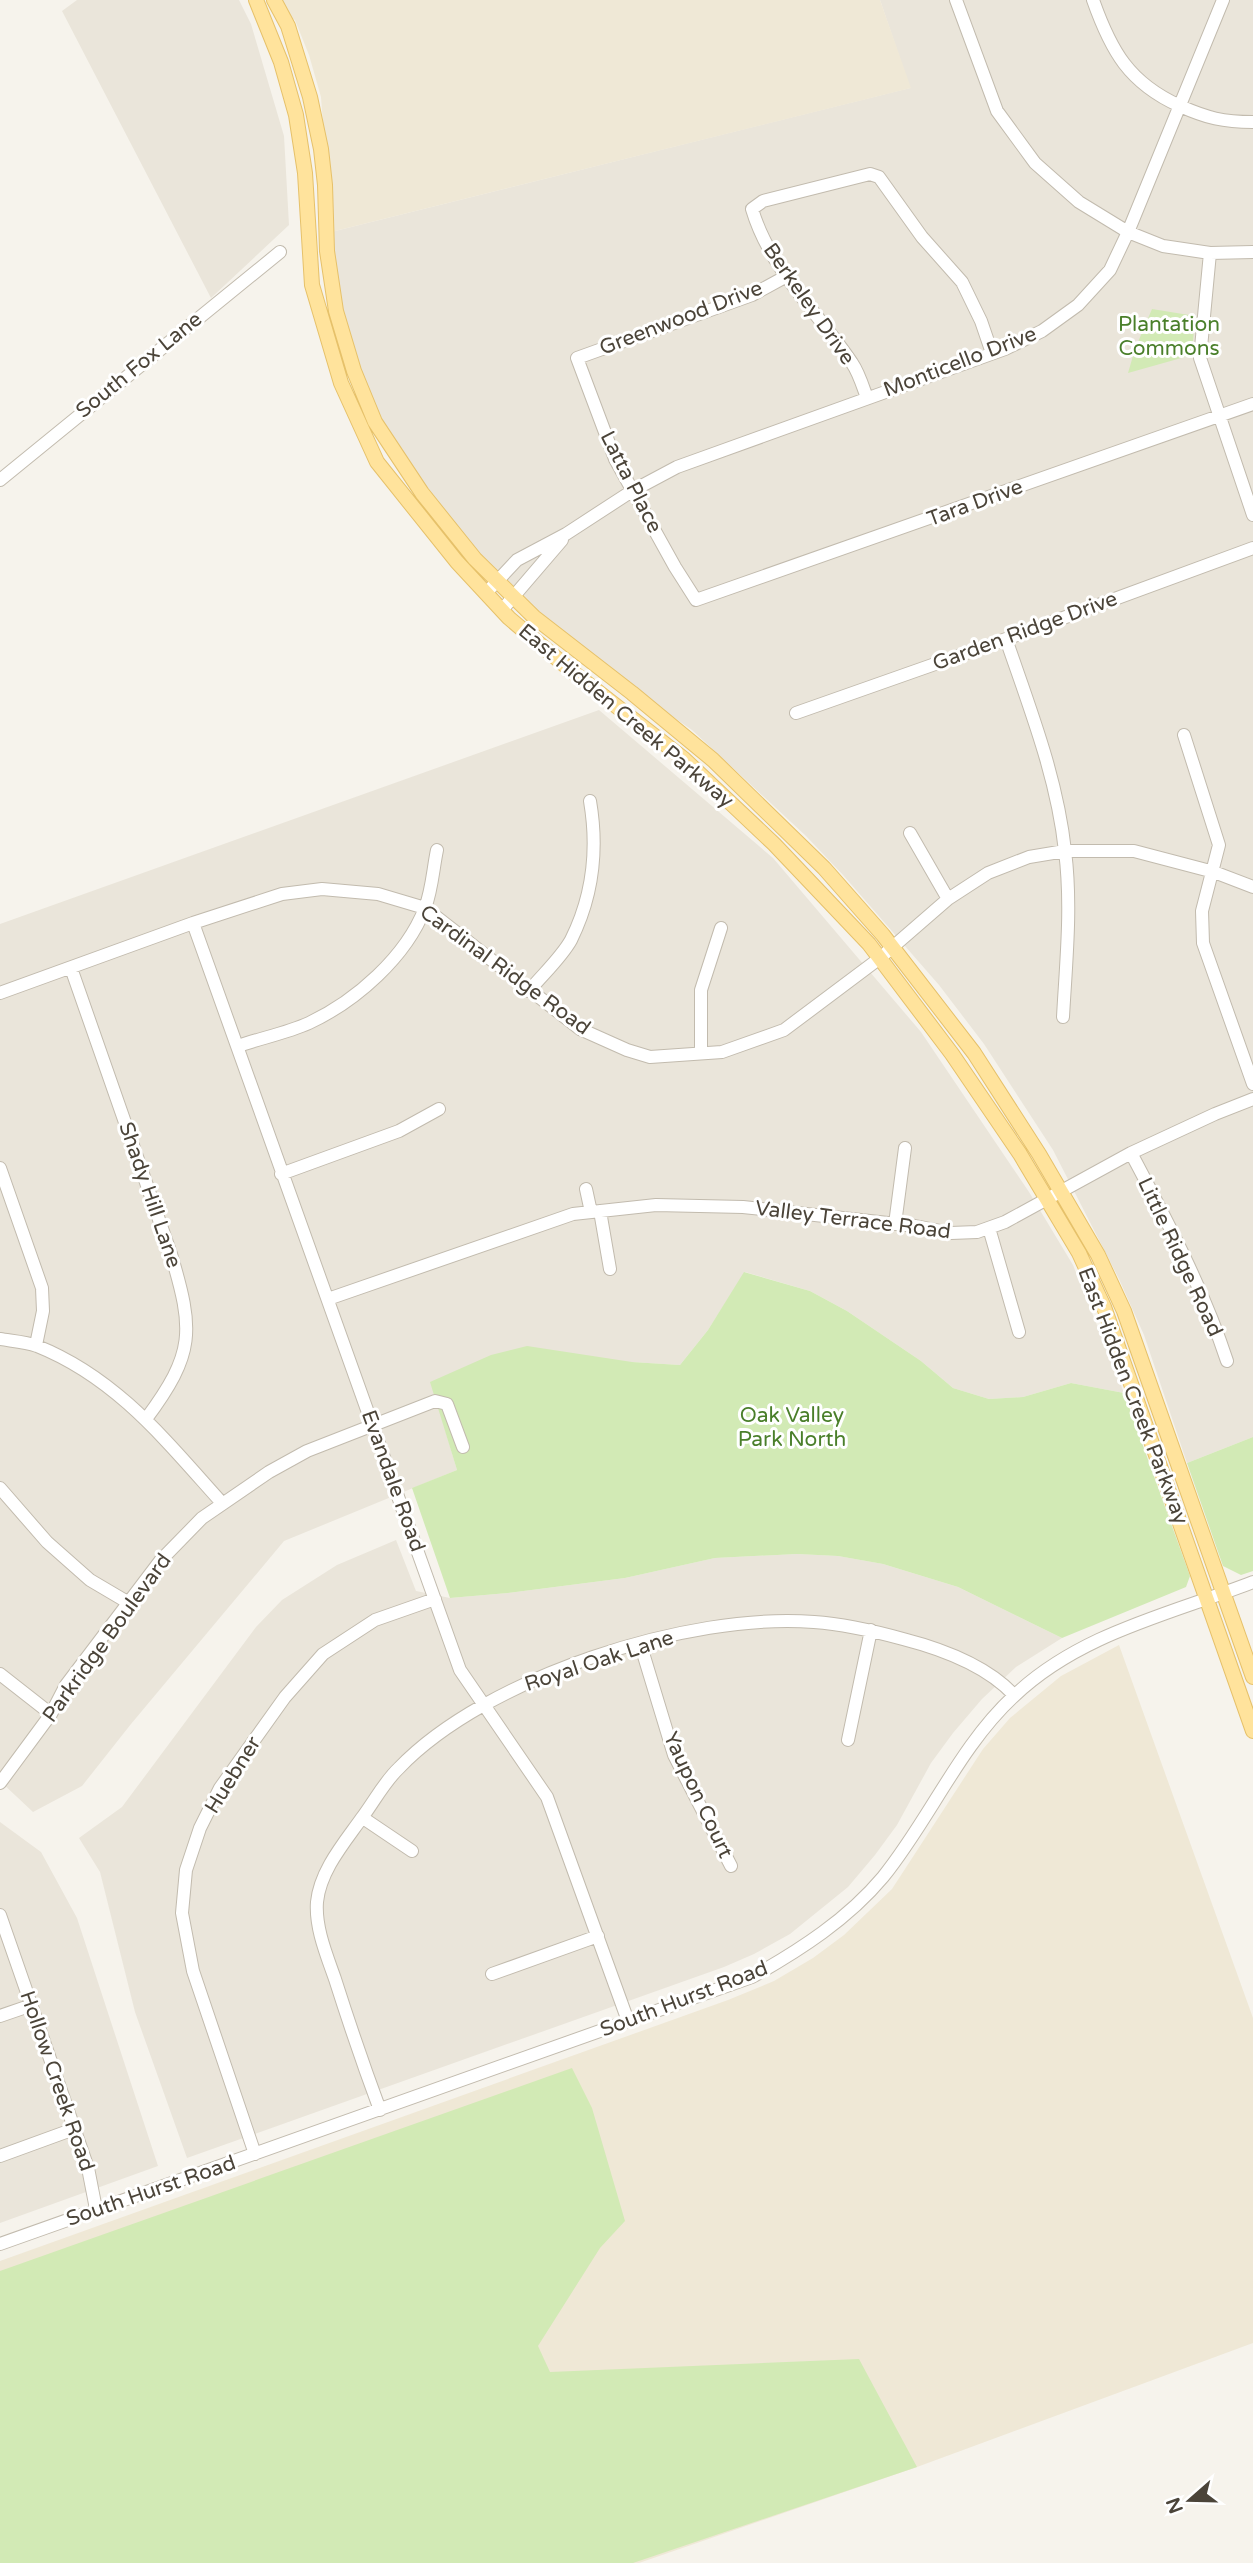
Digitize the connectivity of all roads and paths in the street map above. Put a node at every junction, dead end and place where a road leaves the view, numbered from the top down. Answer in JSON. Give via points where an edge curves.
{"nodes":[{"id":1,"x":256,"y":0,"type":"edge"},
{"id":2,"x":262,"y":0,"type":"edge"},
{"id":3,"x":274,"y":0,"type":"edge"},
{"id":4,"x":956,"y":0,"type":"edge"},
{"id":5,"x":1093,"y":0,"type":"edge"},
{"id":6,"x":1223,"y":0,"type":"edge"},
{"id":7,"x":292,"y":37,"type":"junction"},
{"id":8,"x":1180,"y":106,"type":"junction"},
{"id":9,"x":1253,"y":122,"type":"edge"},
{"id":10,"x":1128,"y":232,"type":"junction"},
{"id":11,"x":280,"y":252,"type":"dead end"},
{"id":12,"x":1210,"y":253,"type":"junction"},
{"id":13,"x":1253,"y":253,"type":"edge"},
{"id":14,"x":785,"y":276,"type":"junction"},
{"id":15,"x":992,"y":353,"type":"junction"},
{"id":16,"x":577,"y":358,"type":"joint"},
{"id":17,"x":867,"y":398,"type":"junction"},
{"id":18,"x":1253,"y":404,"type":"edge"},
{"id":19,"x":1219,"y":416,"type":"junction"},
{"id":20,"x":0,"y":480,"type":"edge"},
{"id":21,"x":632,"y":491,"type":"junction"},
{"id":22,"x":1253,"y":515,"type":"edge"},
{"id":23,"x":566,"y":534,"type":"junction"},
{"id":24,"x":1253,"y":548,"type":"edge"},
{"id":25,"x":497,"y":580,"type":"junction"},
{"id":26,"x":486,"y":593,"type":"junction"},
{"id":27,"x":514,"y":597,"type":"junction"},
{"id":28,"x":696,"y":600,"type":"joint"},
{"id":29,"x":502,"y":610,"type":"junction"},
{"id":30,"x":1006,"y":639,"type":"junction"},
{"id":31,"x":796,"y":713,"type":"dead end"},
{"id":32,"x":1184,"y":734,"type":"dead end"},
{"id":33,"x":590,"y":800,"type":"dead end"},
{"id":34,"x":910,"y":833,"type":"dead end"},
{"id":35,"x":437,"y":850,"type":"dead end"},
{"id":36,"x":1065,"y":851,"type":"junction"},
{"id":37,"x":1214,"y":872,"type":"junction"},
{"id":38,"x":1253,"y":887,"type":"edge"},
{"id":39,"x":948,"y":899,"type":"junction"},
{"id":40,"x":425,"y":908,"type":"junction"},
{"id":41,"x":193,"y":923,"type":"junction"},
{"id":42,"x":721,"y":928,"type":"dead end"},
{"id":43,"x":892,"y":948,"type":"junction"},
{"id":44,"x":880,"y":958,"type":"junction"},
{"id":45,"x":71,"y":968,"type":"junction"},
{"id":46,"x":529,"y":991,"type":"junction"},
{"id":47,"x":0,"y":993,"type":"edge"},
{"id":48,"x":1063,"y":1017,"type":"dead end"},
{"id":49,"x":238,"y":1046,"type":"junction"},
{"id":50,"x":701,"y":1053,"type":"junction"},
{"id":51,"x":1253,"y":1084,"type":"edge"},
{"id":52,"x":1253,"y":1099,"type":"edge"},
{"id":53,"x":439,"y":1110,"type":"dead end"},
{"id":54,"x":905,"y":1148,"type":"dead end"},
{"id":55,"x":1131,"y":1153,"type":"junction"},
{"id":56,"x":0,"y":1168,"type":"edge"},
{"id":57,"x":281,"y":1174,"type":"junction"},
{"id":58,"x":586,"y":1189,"type":"dead end"},
{"id":59,"x":1060,"y":1191,"type":"junction"},
{"id":60,"x":1046,"y":1198,"type":"junction"},
{"id":61,"x":595,"y":1212,"type":"junction"},
{"id":62,"x":895,"y":1224,"type":"junction"},
{"id":63,"x":989,"y":1228,"type":"junction"},
{"id":64,"x":610,"y":1269,"type":"dead end"},
{"id":65,"x":328,"y":1299,"type":"junction"},
{"id":66,"x":1019,"y":1332,"type":"dead end"},
{"id":67,"x":0,"y":1339,"type":"edge"},
{"id":68,"x":36,"y":1345,"type":"junction"},
{"id":69,"x":1227,"y":1362,"type":"dead end"},
{"id":70,"x":146,"y":1419,"type":"junction"},
{"id":71,"x":372,"y":1424,"type":"junction"},
{"id":72,"x":463,"y":1447,"type":"dead end"},
{"id":73,"x":0,"y":1488,"type":"edge"},
{"id":74,"x":222,"y":1503,"type":"junction"},
{"id":75,"x":1253,"y":1583,"type":"edge"},
{"id":76,"x":1224,"y":1593,"type":"junction"},
{"id":77,"x":435,"y":1599,"type":"junction"},
{"id":78,"x":1208,"y":1600,"type":"junction"},
{"id":79,"x":129,"y":1603,"type":"junction"},
{"id":80,"x":871,"y":1630,"type":"junction"},
{"id":81,"x":640,"y":1643,"type":"junction"},
{"id":82,"x":0,"y":1674,"type":"edge"},
{"id":83,"x":1253,"y":1677,"type":"edge"},
{"id":84,"x":1014,"y":1695,"type":"junction"},
{"id":85,"x":484,"y":1704,"type":"junction"},
{"id":86,"x":51,"y":1714,"type":"junction"},
{"id":87,"x":1253,"y":1731,"type":"edge"},
{"id":88,"x":848,"y":1740,"type":"dead end"},
{"id":89,"x":0,"y":1783,"type":"edge"},
{"id":90,"x":363,"y":1818,"type":"junction"},
{"id":91,"x":412,"y":1851,"type":"dead end"},
{"id":92,"x":731,"y":1866,"type":"dead end"},
{"id":93,"x":0,"y":1914,"type":"edge"},
{"id":94,"x":598,"y":1936,"type":"junction"},
{"id":95,"x":492,"y":1974,"type":"dead end"},
{"id":96,"x":32,"y":2005,"type":"junction"},
{"id":97,"x":0,"y":2016,"type":"edge"},
{"id":98,"x":628,"y":2021,"type":"junction"},
{"id":99,"x":380,"y":2110,"type":"junction"},
{"id":100,"x":74,"y":2129,"type":"junction"},
{"id":101,"x":255,"y":2154,"type":"junction"},
{"id":102,"x":0,"y":2156,"type":"edge"},
{"id":103,"x":96,"y":2209,"type":"junction"},
{"id":104,"x":0,"y":2244,"type":"edge"}],
"edges":[{"from":1,"to":26,"type":"main road","name":"East Hidden Creek Parkway","via":[[296,115],[305,173],[312,285],[341,383],[377,461]]},
{"from":2,"to":7,"type":"main road","via":[[281,37]]},
{"from":3,"to":7,"type":"main road","name":"East Hidden Creek Parkway"},
{"from":4,"to":10,"type":"street","via":[[997,111],[1035,163],[1079,202]]},
{"from":5,"to":8,"type":"street","via":[[1111,44],[1132,74],[1156,95]]},
{"from":6,"to":8,"type":"street","name":"Monticello Drive"},
{"from":7,"to":25,"type":"main road","name":"East Hidden Creek Parkway","via":[[321,149],[327,251],[336,311],[354,371],[375,422],[422,493]]},
{"from":8,"to":9,"type":"street","via":[[1210,119]]},
{"from":8,"to":10,"type":"street","name":"Monticello Drive"},
{"from":10,"to":12,"type":"street","via":[[1163,246]]},
{"from":10,"to":15,"type":"street","name":"Monticello Drive","via":[[1110,270],[1078,305],[1042,331]]},
{"from":11,"to":20,"type":"street","name":"South Fox Lane"},
{"from":12,"to":13,"type":"street"},
{"from":12,"to":19,"type":"street","via":[[1200,358]]},
{"from":14,"to":15,"type":"street","name":"Berkeley Drive","via":[[757,228],[752,209],[763,201],[808,189],[870,174],[879,177],[962,282]]},
{"from":14,"to":16,"type":"street","name":"Greenwood Drive","via":[[752,295]]},
{"from":14,"to":17,"type":"street","name":"Berkeley Drive","via":[[854,365]]},
{"from":15,"to":17,"type":"street","name":"Monticello Drive"},
{"from":16,"to":21,"type":"street","name":"Latta Place"},
{"from":17,"to":21,"type":"street","name":"Monticello Drive","via":[[677,467]]},
{"from":18,"to":19,"type":"street","name":"Tara Drive"},
{"from":19,"to":22,"type":"street"},
{"from":19,"to":28,"type":"street","name":"Tara Drive"},
{"from":21,"to":23,"type":"street","name":"Monticello Drive"},
{"from":21,"to":28,"type":"street","name":"Latta Place"},
{"from":23,"to":25,"type":"street","name":"Monticello Drive","via":[[517,560]]},
{"from":23,"to":27,"type":"street","name":"Monticello Drive"},
{"from":24,"to":30,"type":"street","name":"Garden Ridge Drive"},
{"from":25,"to":26,"type":"street","name":"Monticello Drive"},
{"from":25,"to":27,"type":"main road","name":"East Hidden Creek Parkway"},
{"from":26,"to":29,"type":"main road","name":"East Hidden Creek Parkway"},
{"from":27,"to":29,"type":"street","name":"Monticello Drive"},
{"from":27,"to":43,"type":"main road","name":"East Hidden Creek Parkway","via":[[713,760],[824,869]]},
{"from":29,"to":44,"type":"main road","name":"East Hidden Creek Parkway","via":[[684,759],[774,844]]},
{"from":30,"to":31,"type":"street","name":"Garden Ridge Drive"},
{"from":30,"to":36,"type":"street","via":[[1043,745]]},
{"from":32,"to":37,"type":"street","via":[[1219,845]]},
{"from":33,"to":46,"type":"street","via":[[595,849],[586,897],[570,941]]},
{"from":34,"to":39,"type":"street"},
{"from":35,"to":40,"type":"street"},
{"from":36,"to":37,"type":"street","name":"Cardinal Ridge Road","via":[[1135,851]]},
{"from":36,"to":39,"type":"street","name":"Cardinal Ridge Road","via":[[1028,857],[988,873]]},
{"from":36,"to":48,"type":"street","via":[[1069,904]]},
{"from":37,"to":38,"type":"street","name":"Cardinal Ridge Road"},
{"from":37,"to":51,"type":"street","via":[[1202,911],[1203,943]]},
{"from":39,"to":43,"type":"street","name":"Cardinal Ridge Road"},
{"from":40,"to":41,"type":"street","name":"Cardinal Ridge Road","via":[[378,894],[322,889],[282,894]]},
{"from":40,"to":46,"type":"street","name":"Cardinal Ridge Road"},
{"from":40,"to":49,"type":"street","via":[[397,954],[355,996],[306,1024]]},
{"from":41,"to":45,"type":"street","name":"Cardinal Ridge Road"},
{"from":41,"to":49,"type":"street","name":"Evandale Road"},
{"from":42,"to":50,"type":"street","via":[[701,990]]},
{"from":43,"to":44,"type":"street","name":"Cardinal Ridge Road"},
{"from":43,"to":59,"type":"main road","name":"East Hidden Creek Parkway","via":[[974,1053]]},
{"from":44,"to":50,"type":"street","name":"Cardinal Ridge Road","via":[[784,1030],[722,1052]]},
{"from":44,"to":60,"type":"main road","name":"East Hidden Creek Parkway","via":[[952,1054]]},
{"from":45,"to":47,"type":"street","name":"Cardinal Ridge Road"},
{"from":45,"to":70,"type":"street","name":"Shady Hill Lane","via":[[184,1299],[187,1331],[182,1360],[168,1390]]},
{"from":46,"to":50,"type":"street","name":"Cardinal Ridge Road","via":[[580,1029],[627,1050],[650,1057]]},
{"from":49,"to":57,"type":"street","name":"Evandale Road"},
{"from":52,"to":55,"type":"street","name":"Valley Terrace Road"},
{"from":53,"to":57,"type":"street","via":[[399,1131]]},
{"from":54,"to":62,"type":"street"},
{"from":55,"to":59,"type":"street","name":"Valley Terrace Road"},
{"from":55,"to":69,"type":"street","name":"Little Ridge Road","via":[[1182,1250]]},
{"from":56,"to":68,"type":"street","via":[[42,1288]]},
{"from":57,"to":65,"type":"street","name":"Evandale Road"},
{"from":58,"to":61,"type":"street"},
{"from":59,"to":60,"type":"street","name":"Valley Terrace Road"},
{"from":59,"to":76,"type":"main road","name":"East Hidden Creek Parkway","via":[[1124,1311]]},
{"from":60,"to":63,"type":"street","name":"Valley Terrace Road"},
{"from":60,"to":78,"type":"main road","name":"East Hidden Creek Parkway","via":[[1104,1307]]},
{"from":61,"to":62,"type":"street","name":"Valley Terrace Road","via":[[656,1205],[743,1207]]},
{"from":61,"to":64,"type":"street"},
{"from":61,"to":65,"type":"street","name":"Valley Terrace Road","via":[[573,1214]]},
{"from":62,"to":63,"type":"street","name":"Valley Terrace Road","via":[[951,1233]]},
{"from":63,"to":66,"type":"street"},
{"from":65,"to":71,"type":"street","name":"Evandale Road"},
{"from":67,"to":68,"type":"street"},
{"from":68,"to":70,"type":"street","via":[[98,1378]]},
{"from":70,"to":74,"type":"street"},
{"from":71,"to":72,"type":"street","name":"Parkridge Boulevard","via":[[435,1401],[447,1404]]},
{"from":71,"to":74,"type":"street","name":"Parkridge Boulevard","via":[[307,1451]]},
{"from":71,"to":77,"type":"street","name":"Evandale Road"},
{"from":73,"to":79,"type":"street","via":[[47,1542],[90,1580]]},
{"from":74,"to":79,"type":"street","name":"Parkridge Boulevard","via":[[160,1561]]},
{"from":75,"to":76,"type":"street","name":"South Hurst Road"},
{"from":76,"to":78,"type":"street","name":"South Hurst Road"},
{"from":76,"to":83,"type":"main road","name":"East Hidden Creek Parkway"},
{"from":77,"to":85,"type":"street","name":"Evandale Road","via":[[460,1670]]},
{"from":77,"to":101,"type":"street","name":"Huebner","via":[[375,1620],[323,1654],[285,1697],[220,1788],[186,1870],[182,1913],[192,1971]]},
{"from":78,"to":84,"type":"street","name":"South Hurst Road","via":[[1090,1642]]},
{"from":78,"to":87,"type":"main road","name":"East Hidden Creek Parkway"},
{"from":79,"to":86,"type":"street","name":"Parkridge Boulevard","via":[[66,1685]]},
{"from":80,"to":81,"type":"street","name":"Royal Oak Lane","via":[[813,1622],[750,1623]]},
{"from":80,"to":84,"type":"street","name":"Royal Oak Lane","via":[[926,1645],[991,1673]]},
{"from":80,"to":88,"type":"street"},
{"from":81,"to":85,"type":"street","name":"Royal Oak Lane","via":[[552,1671]]},
{"from":81,"to":92,"type":"street","name":"Yaupon Court","via":[[674,1755]]},
{"from":82,"to":86,"type":"street"},
{"from":84,"to":98,"type":"street","name":"South Hurst Road","via":[[961,1759],[882,1878],[822,1934],[752,1977]]},
{"from":85,"to":90,"type":"street","name":"Royal Oak Lane","via":[[398,1768]]},
{"from":85,"to":94,"type":"street","name":"Evandale Road","via":[[547,1797]]},
{"from":86,"to":89,"type":"street","name":"Parkridge Boulevard"},
{"from":90,"to":91,"type":"street"},
{"from":90,"to":99,"type":"street","name":"Royal Oak Lane","via":[[326,1871],[317,1903],[322,1939]]},
{"from":93,"to":96,"type":"street","name":"Hollow Creek Road"},
{"from":94,"to":95,"type":"street"},
{"from":94,"to":98,"type":"street","name":"Evandale Road"},
{"from":96,"to":97,"type":"street"},
{"from":96,"to":100,"type":"street","name":"Hollow Creek Road"},
{"from":98,"to":99,"type":"street","name":"South Hurst Road"},
{"from":99,"to":101,"type":"street","name":"South Hurst Road"},
{"from":100,"to":102,"type":"street"},
{"from":100,"to":103,"type":"street","name":"Hollow Creek Road"},
{"from":101,"to":103,"type":"street","name":"South Hurst Road"},
{"from":103,"to":104,"type":"street","name":"South Hurst Road"}]}
